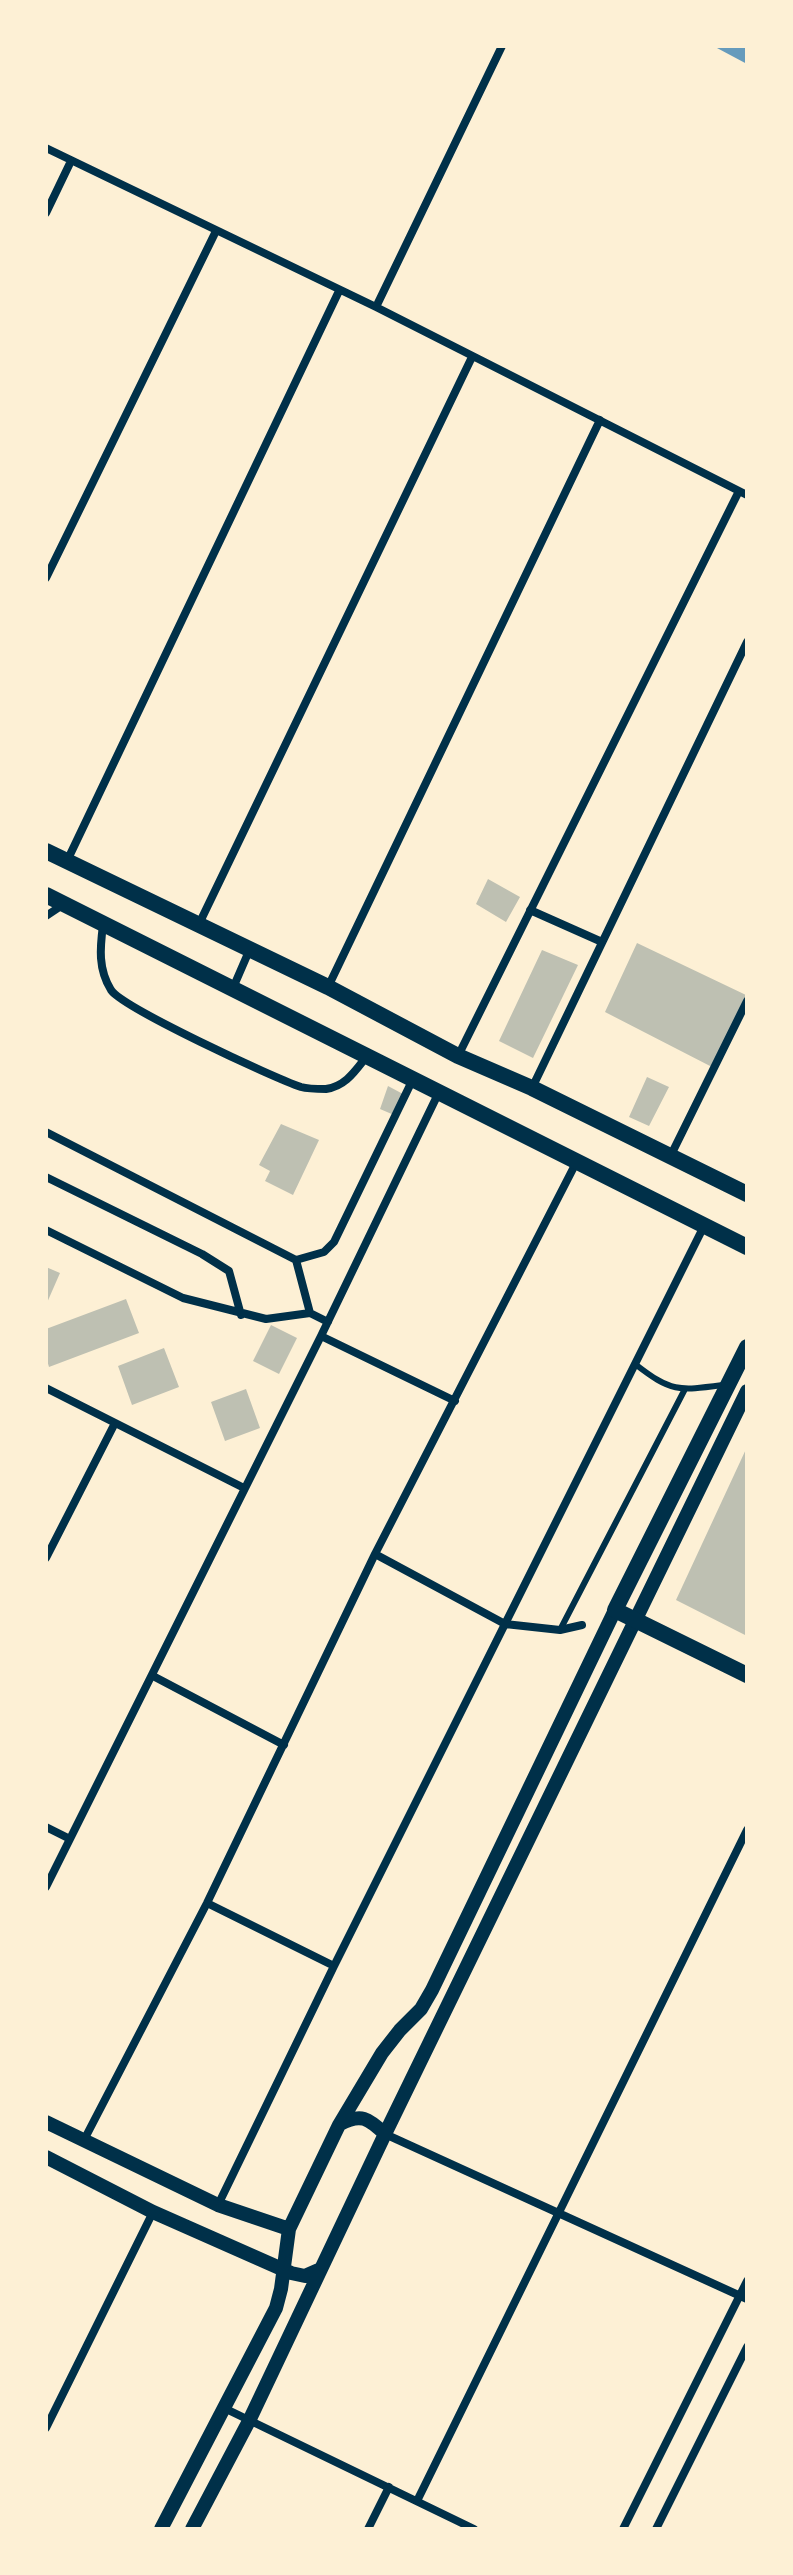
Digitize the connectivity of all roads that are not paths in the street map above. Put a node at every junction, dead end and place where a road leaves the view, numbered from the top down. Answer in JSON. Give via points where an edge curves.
{"nodes":[{"id":1,"x":502,"y":46,"type":"edge"},
{"id":2,"x":46,"y":148,"type":"edge"},
{"id":3,"x":71,"y":161,"type":"junction"},
{"id":4,"x":46,"y":213,"type":"edge"},
{"id":5,"x":216,"y":231,"type":"junction"},
{"id":6,"x":339,"y":291,"type":"junction"},
{"id":7,"x":376,"y":307,"type":"junction"},
{"id":8,"x":472,"y":357,"type":"junction"},
{"id":9,"x":600,"y":420,"type":"junction"},
{"id":10,"x":743,"y":493,"type":"edge"},
{"id":11,"x":46,"y":578,"type":"edge"},
{"id":12,"x":747,"y":642,"type":"edge"},
{"id":13,"x":46,"y":851,"type":"edge"},
{"id":14,"x":67,"y":861,"type":"junction"},
{"id":15,"x":46,"y":895,"type":"edge"},
{"id":16,"x":64,"y":904,"type":"junction"},
{"id":17,"x":530,"y":910,"type":"junction"},
{"id":18,"x":46,"y":916,"type":"edge"},
{"id":19,"x":199,"y":924,"type":"junction"},
{"id":20,"x":103,"y":925,"type":"junction"},
{"id":21,"x":602,"y":942,"type":"junction"},
{"id":22,"x":249,"y":951,"type":"junction"},
{"id":23,"x":328,"y":987,"type":"junction"},
{"id":24,"x":233,"y":988,"type":"junction"},
{"id":25,"x":747,"y":1001,"type":"edge"},
{"id":26,"x":367,"y":1056,"type":"junction"},
{"id":27,"x":458,"y":1056,"type":"junction"},
{"id":28,"x":413,"y":1079,"type":"junction"},
{"id":29,"x":532,"y":1088,"type":"junction"},
{"id":30,"x":439,"y":1091,"type":"junction"},
{"id":31,"x":46,"y":1132,"type":"edge"},
{"id":32,"x":671,"y":1155,"type":"junction"},
{"id":33,"x":577,"y":1161,"type":"junction"},
{"id":34,"x":46,"y":1177,"type":"edge"},
{"id":35,"x":747,"y":1194,"type":"edge"},
{"id":36,"x":705,"y":1226,"type":"junction"},
{"id":37,"x":46,"y":1230,"type":"edge"},
{"id":38,"x":747,"y":1247,"type":"edge"},
{"id":39,"x":296,"y":1260,"type":"junction"},
{"id":40,"x":310,"y":1313,"type":"junction"},
{"id":41,"x":241,"y":1315,"type":"junction"},
{"id":42,"x":328,"y":1322,"type":"junction"},
{"id":43,"x":321,"y":1336,"type":"junction"},
{"id":44,"x":747,"y":1347,"type":"edge"},
{"id":45,"x":635,"y":1364,"type":"junction"},
{"id":46,"x":728,"y":1384,"type":"junction"},
{"id":47,"x":46,"y":1388,"type":"edge"},
{"id":48,"x":685,"y":1389,"type":"junction"},
{"id":49,"x":747,"y":1391,"type":"edge"},
{"id":50,"x":455,"y":1401,"type":"junction"},
{"id":51,"x":115,"y":1423,"type":"junction"},
{"id":52,"x":244,"y":1488,"type":"junction"},
{"id":53,"x":375,"y":1554,"type":"junction"},
{"id":54,"x":46,"y":1558,"type":"edge"},
{"id":55,"x":615,"y":1610,"type":"junction"},
{"id":56,"x":635,"y":1619,"type":"junction"},
{"id":57,"x":505,"y":1624,"type":"junction"},
{"id":58,"x":582,"y":1625,"type":"dead end"},
{"id":59,"x":560,"y":1630,"type":"junction"},
{"id":60,"x":747,"y":1675,"type":"edge"},
{"id":61,"x":153,"y":1676,"type":"junction"},
{"id":62,"x":284,"y":1745,"type":"junction"},
{"id":63,"x":46,"y":1827,"type":"edge"},
{"id":64,"x":747,"y":1830,"type":"edge"},
{"id":65,"x":70,"y":1839,"type":"junction"},
{"id":66,"x":46,"y":1887,"type":"edge"},
{"id":67,"x":207,"y":1903,"type":"junction"},
{"id":68,"x":334,"y":1966,"type":"junction"},
{"id":69,"x":46,"y":2122,"type":"edge"},
{"id":70,"x":339,"y":2125,"type":"junction"},
{"id":71,"x":385,"y":2134,"type":"junction"},
{"id":72,"x":83,"y":2141,"type":"junction"},
{"id":73,"x":46,"y":2157,"type":"edge"},
{"id":74,"x":218,"y":2205,"type":"junction"},
{"id":75,"x":153,"y":2212,"type":"junction"},
{"id":76,"x":559,"y":2214,"type":"junction"},
{"id":77,"x":289,"y":2229,"type":"junction"},
{"id":78,"x":284,"y":2269,"type":"junction"},
{"id":79,"x":321,"y":2269,"type":"junction"},
{"id":80,"x":747,"y":2281,"type":"edge"},
{"id":81,"x":743,"y":2297,"type":"edge"},
{"id":82,"x":747,"y":2347,"type":"edge"},
{"id":83,"x":224,"y":2408,"type":"junction"},
{"id":84,"x":249,"y":2421,"type":"junction"},
{"id":85,"x":46,"y":2428,"type":"edge"},
{"id":86,"x":389,"y":2487,"type":"junction"},
{"id":87,"x":417,"y":2501,"type":"junction"},
{"id":88,"x":161,"y":2529,"type":"edge"},
{"id":89,"x":192,"y":2529,"type":"edge"},
{"id":90,"x":368,"y":2529,"type":"edge"},
{"id":91,"x":474,"y":2529,"type":"edge"},
{"id":92,"x":623,"y":2529,"type":"edge"},
{"id":93,"x":656,"y":2529,"type":"edge"}],
"edges":[{"from":1,"to":7,"type":"street"},
{"from":2,"to":3,"type":"street"},
{"from":3,"to":4,"type":"street"},
{"from":3,"to":5,"type":"street"},
{"from":5,"to":6,"type":"street"},
{"from":5,"to":11,"type":"street"},
{"from":6,"to":7,"type":"street"},
{"from":6,"to":14,"type":"street"},
{"from":7,"to":8,"type":"street"},
{"from":8,"to":9,"type":"street"},
{"from":8,"to":19,"type":"street"},
{"from":9,"to":10,"type":"street"},
{"from":9,"to":23,"type":"street"},
{"from":10,"to":17,"type":"street"},
{"from":12,"to":21,"type":"street"},
{"from":13,"to":14,"type":"main road"},
{"from":14,"to":19,"type":"main road"},
{"from":15,"to":16,"type":"main road"},
{"from":16,"to":18,"type":"street"},
{"from":16,"to":20,"type":"main road"},
{"from":17,"to":21,"type":"street"},
{"from":17,"to":27,"type":"street"},
{"from":19,"to":22,"type":"main road"},
{"from":20,"to":24,"type":"main road"},
{"from":20,"to":26,"type":"street","via":[[101,964],[113,993],[158,1020],[304,1088],[344,1084]]},
{"from":21,"to":29,"type":"street"},
{"from":22,"to":23,"type":"main road"},
{"from":22,"to":24,"type":"street"},
{"from":23,"to":27,"type":"main road"},
{"from":24,"to":26,"type":"main road"},
{"from":25,"to":32,"type":"street"},
{"from":26,"to":28,"type":"main road"},
{"from":27,"to":29,"type":"main road"},
{"from":28,"to":30,"type":"main road"},
{"from":28,"to":39,"type":"street","via":[[334,1242],[313,1258]]},
{"from":29,"to":32,"type":"main road"},
{"from":30,"to":33,"type":"main road"},
{"from":30,"to":42,"type":"street"},
{"from":31,"to":39,"type":"street"},
{"from":32,"to":35,"type":"main road"},
{"from":33,"to":36,"type":"main road"},
{"from":33,"to":50,"type":"street"},
{"from":34,"to":41,"type":"street","via":[[229,1271]]},
{"from":36,"to":38,"type":"main road"},
{"from":36,"to":45,"type":"street"},
{"from":37,"to":41,"type":"street","via":[[183,1298]]},
{"from":39,"to":40,"type":"street"},
{"from":40,"to":41,"type":"street","via":[[266,1319]]},
{"from":40,"to":42,"type":"street"},
{"from":42,"to":43,"type":"street"},
{"from":43,"to":50,"type":"street"},
{"from":43,"to":52,"type":"street"},
{"from":44,"to":46,"type":"main road"},
{"from":45,"to":48,"type":"lane","via":[[658,1382]]},
{"from":45,"to":57,"type":"street"},
{"from":46,"to":48,"type":"lane"},
{"from":46,"to":55,"type":"main road"},
{"from":47,"to":51,"type":"street"},
{"from":48,"to":59,"type":"lane"},
{"from":49,"to":56,"type":"street"},
{"from":50,"to":53,"type":"street"},
{"from":51,"to":52,"type":"street"},
{"from":51,"to":54,"type":"street"},
{"from":52,"to":61,"type":"street"},
{"from":53,"to":57,"type":"street"},
{"from":53,"to":62,"type":"street"},
{"from":55,"to":56,"type":"main road"},
{"from":55,"to":70,"type":"street","via":[[432,1990],[382,2053]]},
{"from":56,"to":60,"type":"main road"},
{"from":56,"to":71,"type":"street"},
{"from":57,"to":59,"type":"street"},
{"from":57,"to":68,"type":"street"},
{"from":58,"to":59,"type":"street"},
{"from":61,"to":62,"type":"street"},
{"from":61,"to":65,"type":"street"},
{"from":62,"to":67,"type":"street"},
{"from":63,"to":65,"type":"street"},
{"from":64,"to":76,"type":"street"},
{"from":65,"to":66,"type":"street"},
{"from":67,"to":68,"type":"street"},
{"from":67,"to":72,"type":"street"},
{"from":68,"to":74,"type":"street"},
{"from":69,"to":72,"type":"street"},
{"from":70,"to":71,"type":"street","via":[[360,2117]]},
{"from":70,"to":77,"type":"street"},
{"from":71,"to":76,"type":"street"},
{"from":71,"to":79,"type":"street"},
{"from":72,"to":74,"type":"street"},
{"from":73,"to":75,"type":"street"},
{"from":74,"to":77,"type":"street"},
{"from":75,"to":78,"type":"street"},
{"from":75,"to":85,"type":"street"},
{"from":76,"to":81,"type":"street"},
{"from":76,"to":87,"type":"street"},
{"from":77,"to":78,"type":"street"},
{"from":78,"to":79,"type":"street","via":[[305,2276]]},
{"from":78,"to":83,"type":"street","via":[[276,2308]]},
{"from":79,"to":84,"type":"street"},
{"from":80,"to":81,"type":"street"},
{"from":81,"to":92,"type":"street"},
{"from":82,"to":93,"type":"street"},
{"from":83,"to":84,"type":"street"},
{"from":83,"to":88,"type":"street"},
{"from":84,"to":86,"type":"street"},
{"from":84,"to":89,"type":"street"},
{"from":86,"to":87,"type":"street"},
{"from":86,"to":90,"type":"street"},
{"from":87,"to":91,"type":"street"}]}
